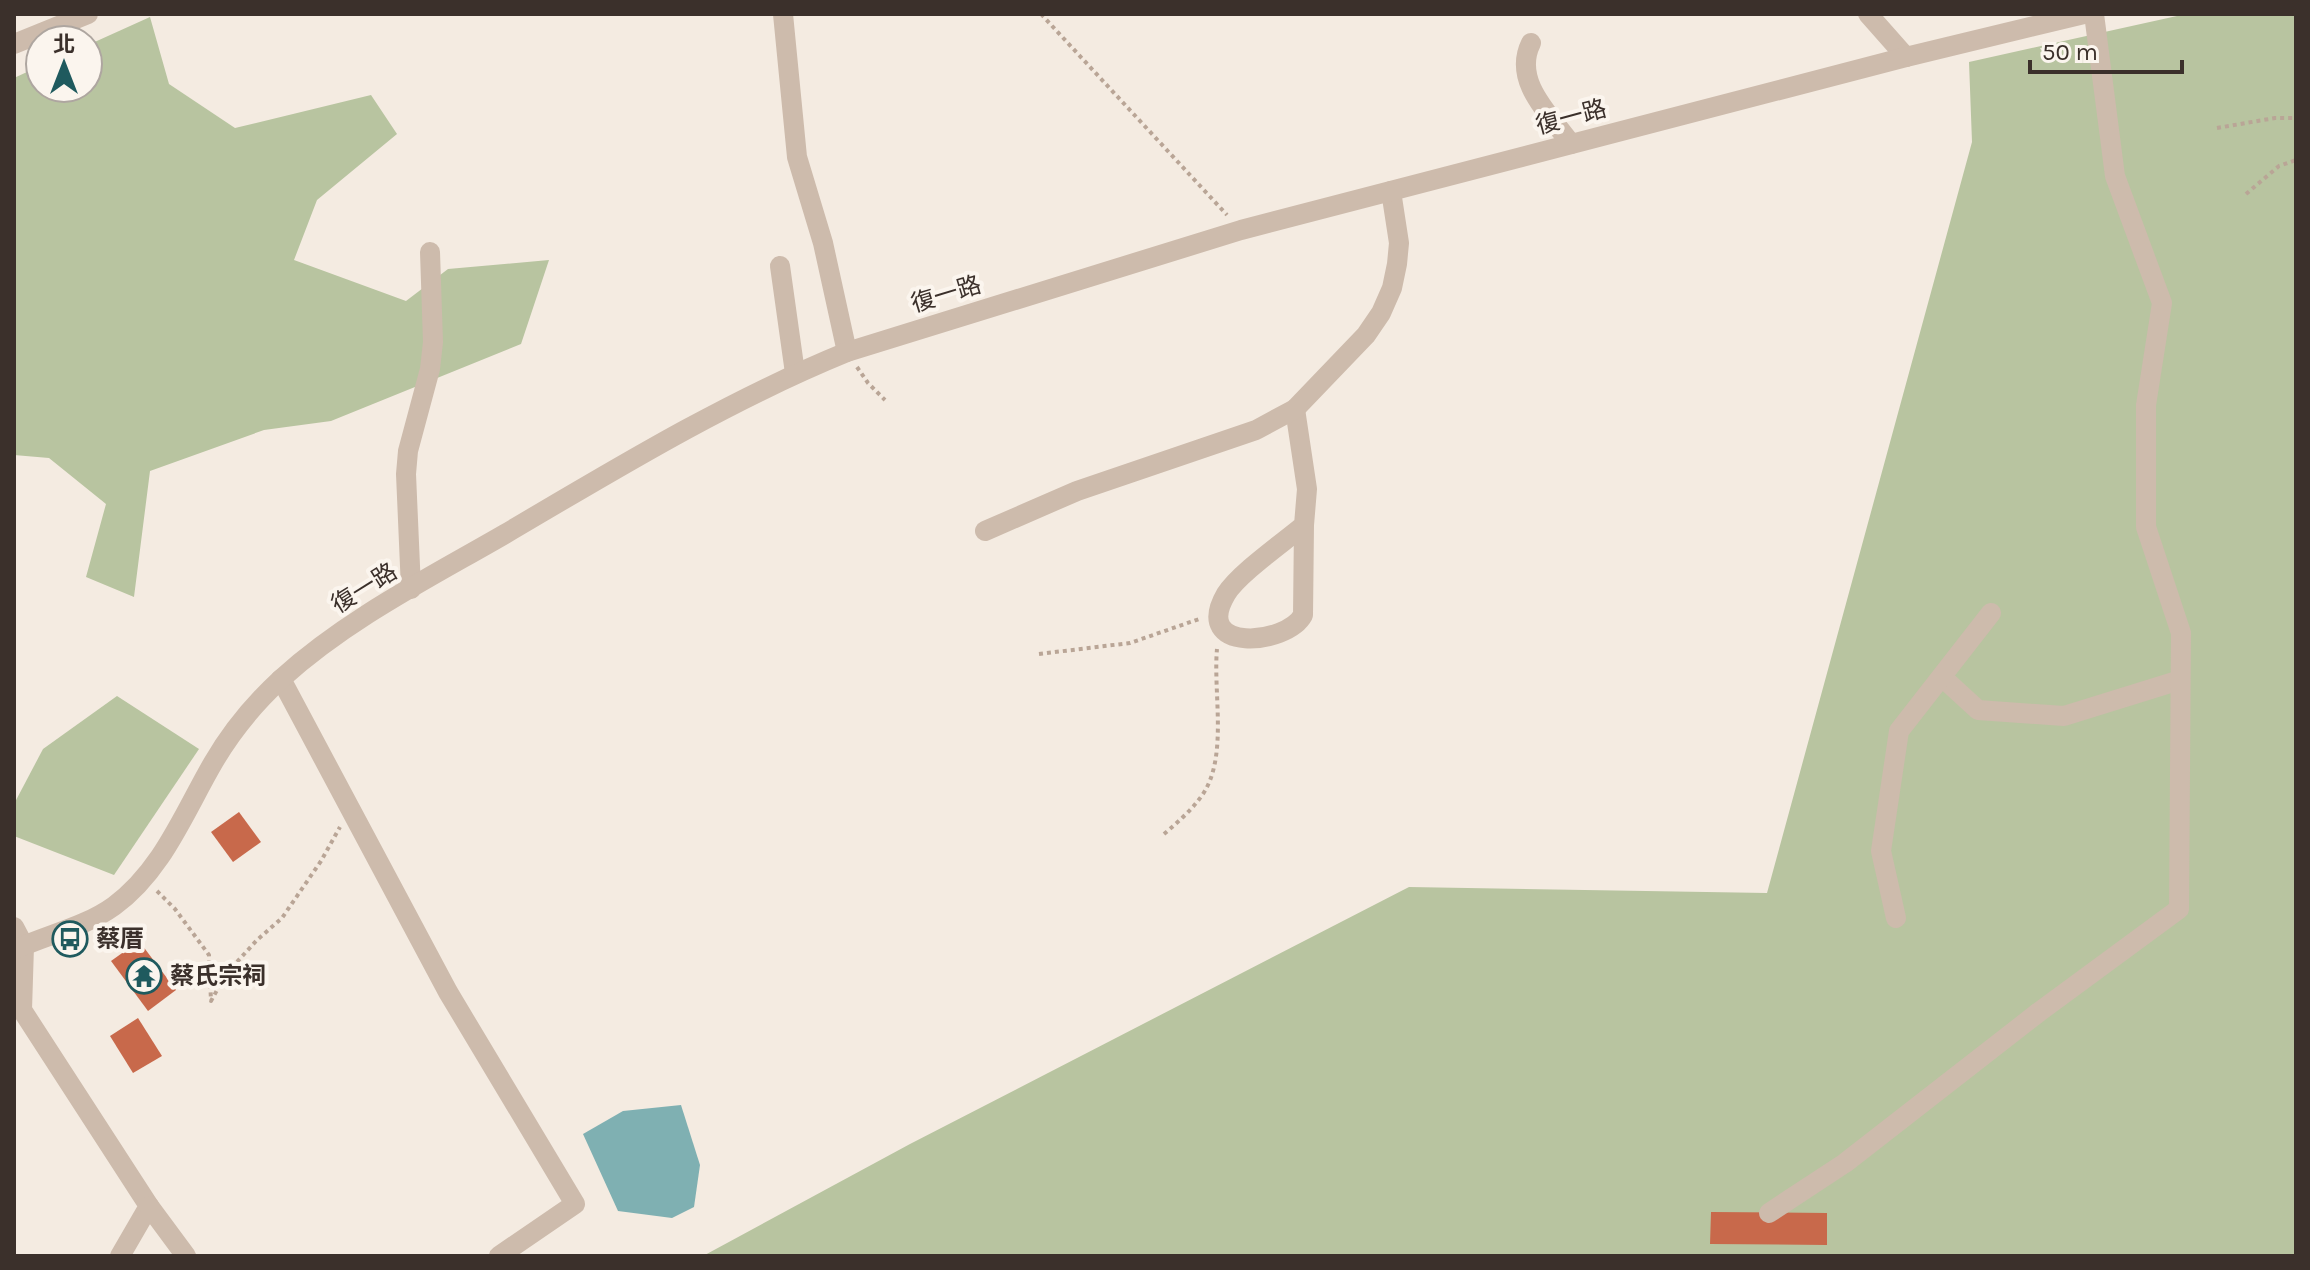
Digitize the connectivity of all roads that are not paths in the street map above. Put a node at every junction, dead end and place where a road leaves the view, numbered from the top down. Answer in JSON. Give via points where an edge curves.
{"nodes":[{"id":1,"x":88,"y":14,"type":"edge"},
{"id":2,"x":783,"y":14,"type":"edge"},
{"id":3,"x":1868,"y":14,"type":"edge"},
{"id":4,"x":2084,"y":14,"type":"edge"},
{"id":5,"x":2094,"y":14,"type":"edge"},
{"id":6,"x":1531,"y":43,"type":"dead end"},
{"id":7,"x":14,"y":44,"type":"edge"},
{"id":8,"x":1906,"y":57,"type":"junction"},
{"id":9,"x":1571,"y":144,"type":"junction"},
{"id":10,"x":1391,"y":191,"type":"junction"},
{"id":11,"x":430,"y":252,"type":"dead end"},
{"id":12,"x":780,"y":266,"type":"dead end"},
{"id":13,"x":847,"y":352,"type":"junction"},
{"id":14,"x":795,"y":373,"type":"junction"},
{"id":15,"x":1295,"y":409,"type":"junction"},
{"id":16,"x":1304,"y":525,"type":"junction"},
{"id":17,"x":985,"y":531,"type":"dead end"},
{"id":18,"x":411,"y":589,"type":"junction"},
{"id":19,"x":1991,"y":613,"type":"dead end"},
{"id":20,"x":1942,"y":677,"type":"junction"},
{"id":21,"x":281,"y":679,"type":"junction"},
{"id":22,"x":2180,"y":680,"type":"junction"},
{"id":23,"x":1896,"y":918,"type":"dead end"},
{"id":24,"x":17,"y":941,"type":"edge"},
{"id":25,"x":149,"y":1206,"type":"junction"},
{"id":26,"x":1769,"y":1213,"type":"dead end"},
{"id":27,"x":120,"y":1256,"type":"edge"},
{"id":28,"x":186,"y":1256,"type":"edge"},
{"id":29,"x":499,"y":1256,"type":"edge"}],
"edges":[{"from":1,"to":7,"type":"street"},
{"from":2,"to":13,"type":"street","via":[[797,157]]},
{"from":3,"to":8,"type":"street"},
{"from":4,"to":8,"type":"street","name":"復一路"},
{"from":5,"to":22,"type":"street","via":[[2115,176],[2162,303],[2146,405],[2146,527],[2181,633]]},
{"from":6,"to":9,"type":"street","via":[[1525,55],[1527,81]]},
{"from":8,"to":9,"type":"street","name":"復一路"},
{"from":9,"to":10,"type":"street","name":"復一路"},
{"from":10,"to":13,"type":"street","name":"復一路","via":[[1241,230]]},
{"from":10,"to":15,"type":"street","via":[[1399,243],[1392,288],[1381,313]]},
{"from":11,"to":18,"type":"street","via":[[433,342],[406,474]]},
{"from":12,"to":14,"type":"street"},
{"from":13,"to":14,"type":"street","name":"復一路"},
{"from":14,"to":18,"type":"street","name":"復一路","via":[[674,435]]},
{"from":15,"to":16,"type":"street","via":[[1307,489]]},
{"from":15,"to":17,"type":"street","via":[[1256,430],[1077,491]]},
{"from":16,"to":16,"type":"street","via":[[1225,595],[1219,620],[1225,634],[1243,639],[1299,623]]},
{"from":18,"to":21,"type":"street","name":"復一路"},
{"from":19,"to":20,"type":"street"},
{"from":20,"to":22,"type":"street","via":[[1978,710],[2064,716]]},
{"from":20,"to":23,"type":"street","via":[[1899,731],[1881,851]]},
{"from":21,"to":24,"type":"street","name":"復一路","via":[[235,730],[143,878],[95,917]]},
{"from":21,"to":29,"type":"street","via":[[448,992],[575,1204]]},
{"from":22,"to":26,"type":"street","via":[[2179,909],[1845,1163]]},
{"from":24,"to":25,"type":"street","via":[[22,1010]]},
{"from":25,"to":27,"type":"street"},
{"from":25,"to":28,"type":"street"}]}
